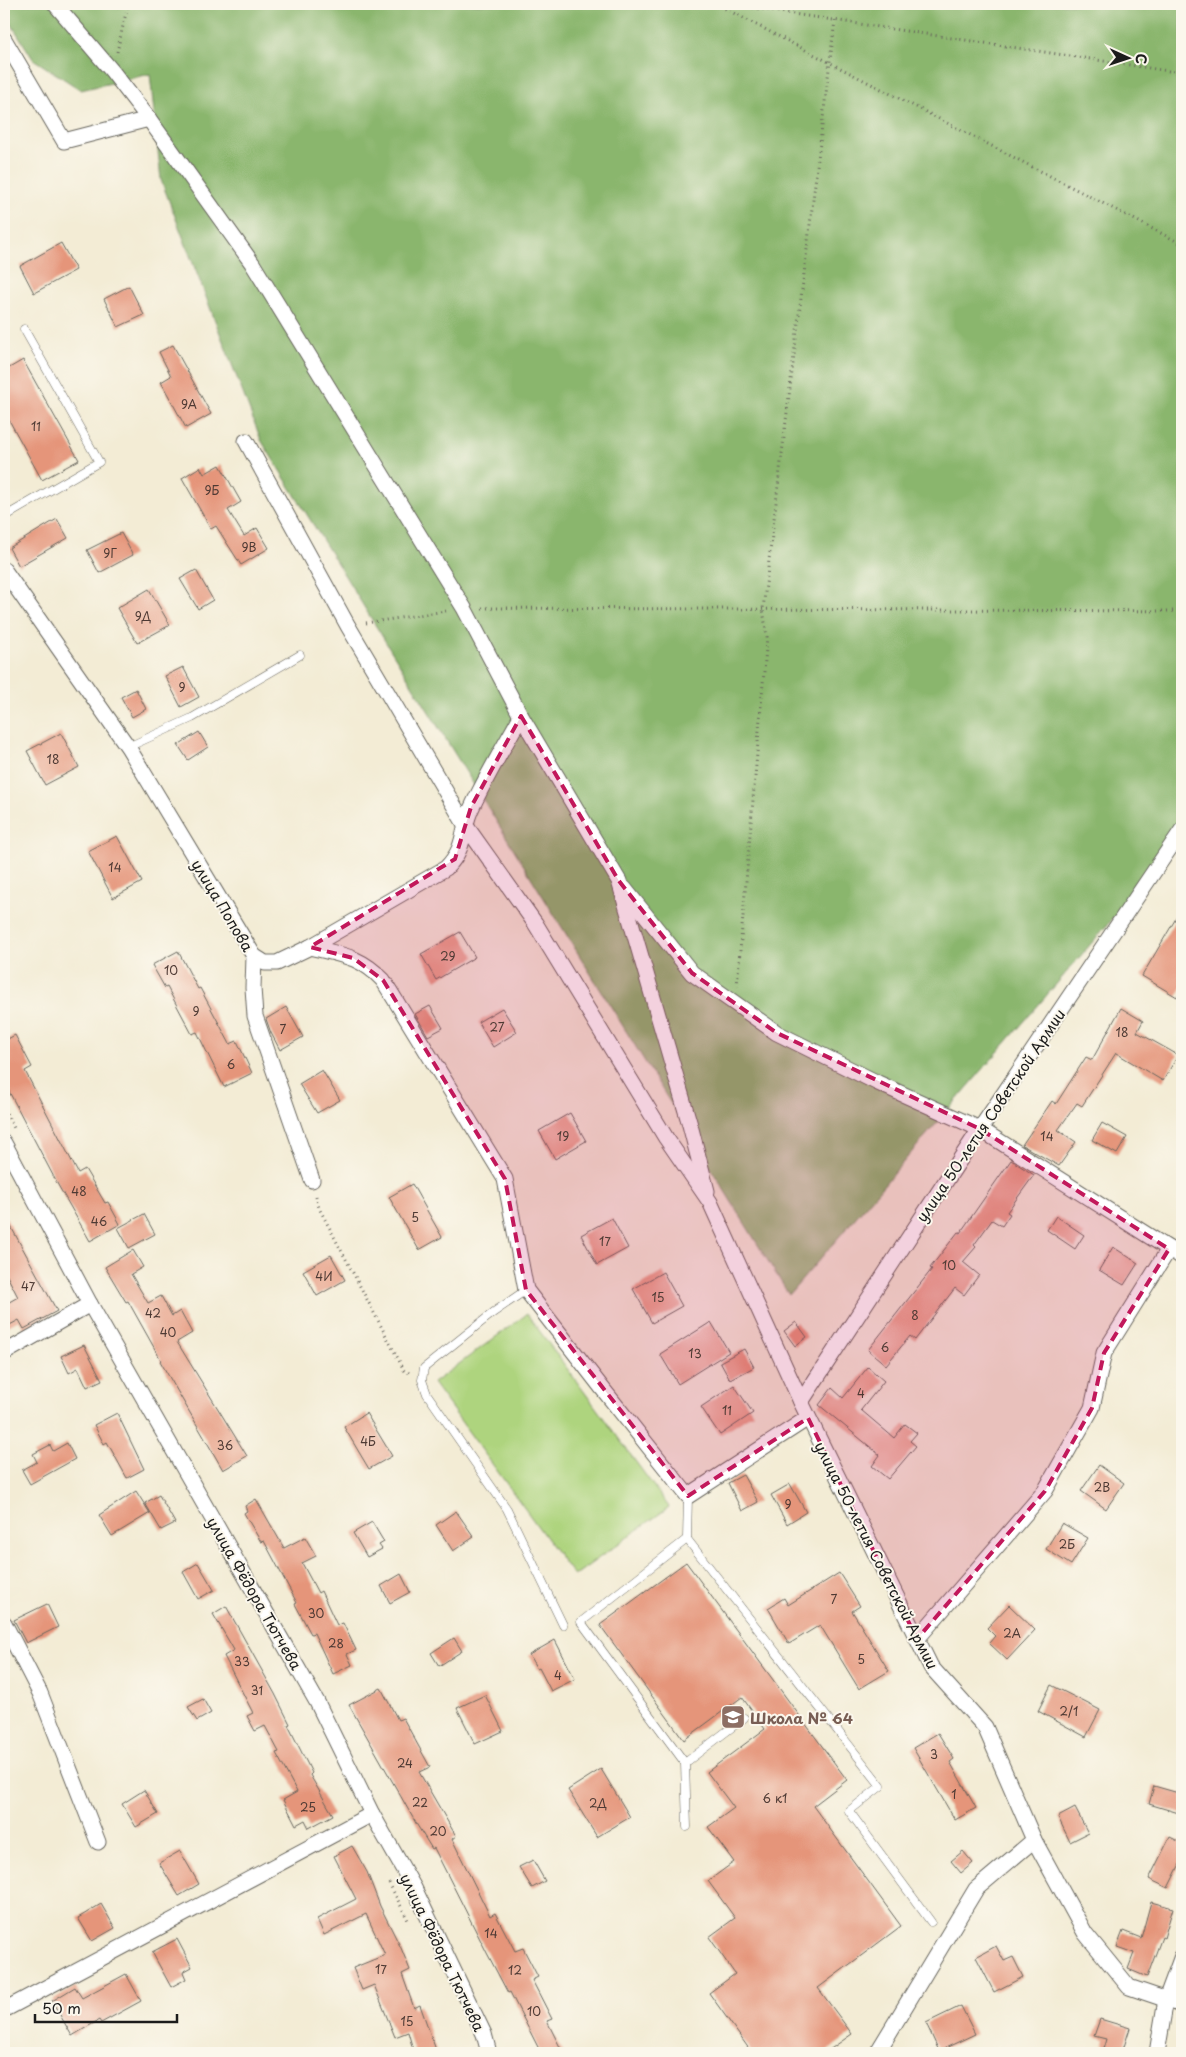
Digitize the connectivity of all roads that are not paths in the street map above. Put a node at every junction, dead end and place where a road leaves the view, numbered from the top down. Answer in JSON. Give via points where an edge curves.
{"nodes":[{"id":1,"x":55,"y":4,"type":"edge"},
{"id":2,"x":4,"y":39,"type":"edge"},
{"id":3,"x":149,"y":118,"type":"junction"},
{"id":4,"x":24,"y":329,"type":"dead end"},
{"id":5,"x":246,"y":441,"type":"dead end"},
{"id":6,"x":4,"y":517,"type":"edge"},
{"id":7,"x":4,"y":570,"type":"edge"},
{"id":8,"x":300,"y":654,"type":"dead end"},
{"id":9,"x":521,"y":716,"type":"junction"},
{"id":10,"x":128,"y":747,"type":"junction"},
{"id":11,"x":466,"y":826,"type":"junction"},
{"id":12,"x":1182,"y":830,"type":"edge"},
{"id":13,"x":619,"y":881,"type":"junction"},
{"id":14,"x":310,"y":947,"type":"junction"},
{"id":15,"x":254,"y":956,"type":"junction"},
{"id":16,"x":980,"y":1129,"type":"junction"},
{"id":17,"x":4,"y":1142,"type":"edge"},
{"id":18,"x":312,"y":1180,"type":"road end"},
{"id":19,"x":710,"y":1202,"type":"junction"},
{"id":20,"x":1176,"y":1253,"type":"edge"},
{"id":21,"x":526,"y":1290,"type":"junction"},
{"id":22,"x":90,"y":1304,"type":"junction"},
{"id":23,"x":4,"y":1353,"type":"edge"},
{"id":24,"x":801,"y":1402,"type":"junction"},
{"id":25,"x":808,"y":1418,"type":"junction"},
{"id":26,"x":688,"y":1496,"type":"junction"},
{"id":27,"x":688,"y":1539,"type":"junction"},
{"id":28,"x":4,"y":1623,"type":"edge"},
{"id":29,"x":563,"y":1625,"type":"dead end"},
{"id":30,"x":917,"y":1639,"type":"junction"},
{"id":31,"x":744,"y":1718,"type":"dead end"},
{"id":32,"x":685,"y":1763,"type":"junction"},
{"id":33,"x":372,"y":1814,"type":"junction"},
{"id":34,"x":687,"y":1827,"type":"dead end"},
{"id":35,"x":1034,"y":1840,"type":"junction"},
{"id":36,"x":98,"y":1842,"type":"dead end"},
{"id":37,"x":931,"y":1922,"type":"dead end"},
{"id":38,"x":1182,"y":1956,"type":"edge"},
{"id":39,"x":1166,"y":1999,"type":"junction"},
{"id":40,"x":1182,"y":2005,"type":"edge"},
{"id":41,"x":4,"y":2010,"type":"edge"},
{"id":42,"x":489,"y":2053,"type":"edge"},
{"id":43,"x":877,"y":2053,"type":"edge"},
{"id":44,"x":1157,"y":2053,"type":"edge"}],
"edges":[{"from":1,"to":3,"type":"street"},
{"from":2,"to":3,"type":"street","via":[[64,140]]},
{"from":3,"to":9,"type":"street","via":[[252,262],[464,608]]},
{"from":4,"to":6,"type":"lane","via":[[99,462]]},
{"from":5,"to":11,"type":"street","via":[[348,626]]},
{"from":7,"to":10,"type":"street","name":"улица Попова"},
{"from":8,"to":10,"type":"lane","via":[[192,718]]},
{"from":9,"to":11,"type":"street","name":"улица Попова","via":[[471,807]]},
{"from":9,"to":13,"type":"street"},
{"from":10,"to":15,"type":"street","name":"улица Попова"},
{"from":11,"to":14,"type":"street","name":"улица Попова","via":[[462,846],[446,868]]},
{"from":11,"to":19,"type":"street","via":[[535,923],[666,1138]]},
{"from":12,"to":16,"type":"street","name":"улица 50-летия Советской Армии"},
{"from":13,"to":16,"type":"street","via":[[692,974],[777,1033]]},
{"from":13,"to":19,"type":"street"},
{"from":14,"to":15,"type":"street","name":"улица Попова","via":[[277,963],[265,963]]},
{"from":14,"to":21,"type":"street","via":[[353,958],[370,967],[383,980],[505,1179]]},
{"from":15,"to":18,"type":"street","via":[[255,1016]]},
{"from":16,"to":20,"type":"street"},
{"from":16,"to":24,"type":"street","name":"улица 50-летия Советской Армии"},
{"from":17,"to":22,"type":"street","name":"улица Фёдора Тютчева"},
{"from":19,"to":24,"type":"street","name":"улица 50-летия Советской Армии"},
{"from":20,"to":30,"type":"street","via":[[1104,1353],[1092,1408],[1045,1492]]},
{"from":21,"to":26,"type":"street"},
{"from":21,"to":29,"type":"lane","via":[[424,1368],[422,1380],[426,1394],[507,1509]]},
{"from":22,"to":23,"type":"street"},
{"from":22,"to":33,"type":"street","name":"улица Фёдора Тютчева","via":[[318,1702]]},
{"from":24,"to":25,"type":"street","name":"улица 50-летия Советской Армии"},
{"from":25,"to":26,"type":"street"},
{"from":25,"to":30,"type":"street","name":"улица 50-летия Советской Армии"},
{"from":26,"to":27,"type":"lane"},
{"from":27,"to":32,"type":"lane","via":[[581,1622]]},
{"from":27,"to":37,"type":"lane","via":[[881,1786],[849,1811]]},
{"from":28,"to":36,"type":"street","via":[[40,1693]]},
{"from":30,"to":35,"type":"street","name":"улица 50-летия Советской Армии","via":[[931,1667],[985,1727]]},
{"from":31,"to":32,"type":"lane"},
{"from":32,"to":34,"type":"lane"},
{"from":33,"to":41,"type":"street"},
{"from":33,"to":42,"type":"street","name":"улица Фёдора Тютчева","via":[[414,1888],[484,2034]]},
{"from":35,"to":39,"type":"street","name":"улица 50-летия Советской Армии","via":[[1085,1933],[1130,1988]]},
{"from":35,"to":43,"type":"street","via":[[976,1889]]},
{"from":38,"to":39,"type":"street"},
{"from":39,"to":40,"type":"street","name":"улица 50-летия Советской Армии"},
{"from":39,"to":44,"type":"street"}]}
